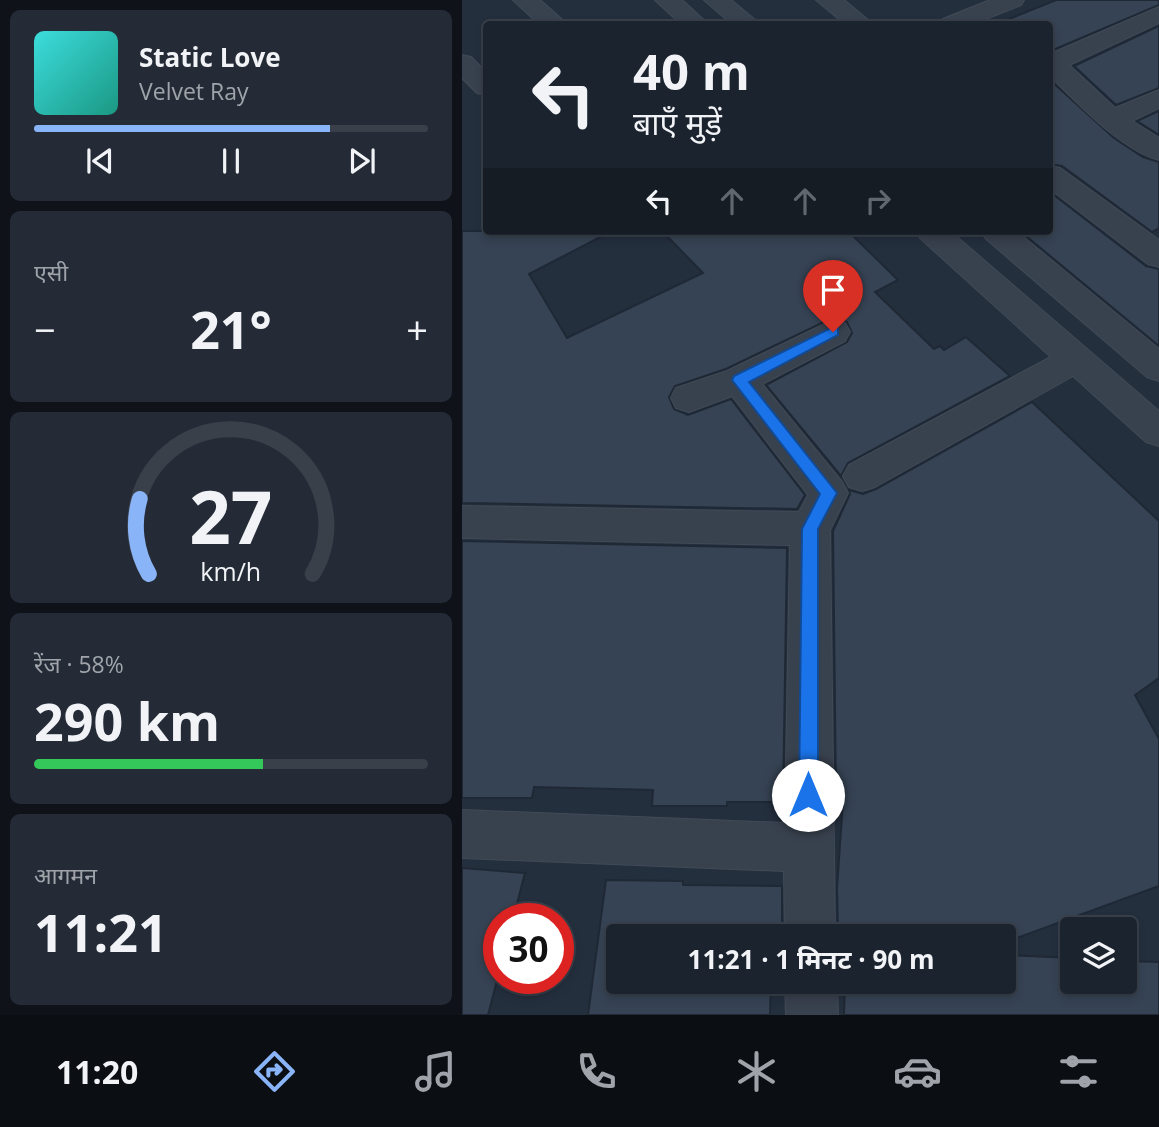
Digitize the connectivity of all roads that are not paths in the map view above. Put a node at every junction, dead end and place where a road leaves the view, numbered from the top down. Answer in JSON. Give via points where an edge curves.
{"nodes":[{"id":1,"x":525,"y":0,"type":"edge"},
{"id":2,"x":667,"y":0,"type":"edge"},
{"id":3,"x":716,"y":0,"type":"edge"},
{"id":4,"x":828,"y":0,"type":"edge"},
{"id":5,"x":1012,"y":0,"type":"edge"},
{"id":6,"x":979,"y":12,"type":"edge"},
{"id":7,"x":1159,"y":14,"type":"edge"},
{"id":8,"x":550,"y":21,"type":"edge"},
{"id":9,"x":692,"y":21,"type":"edge"},
{"id":10,"x":743,"y":21,"type":"edge"},
{"id":11,"x":856,"y":21,"type":"edge"},
{"id":12,"x":960,"y":21,"type":"edge"},
{"id":13,"x":1053,"y":61,"type":"edge"},
{"id":14,"x":462,"y":63,"type":"edge"},
{"id":15,"x":1053,"y":64,"type":"edge"},
{"id":16,"x":483,"y":84,"type":"edge"},
{"id":17,"x":1159,"y":98,"type":"edge"},
{"id":18,"x":1112,"y":120,"type":"junction"},
{"id":19,"x":1159,"y":151,"type":"edge"},
{"id":20,"x":1053,"y":176,"type":"edge"},
{"id":21,"x":936,"y":235,"type":"edge"},
{"id":22,"x":1001,"y":235,"type":"edge"},
{"id":23,"x":1159,"y":256,"type":"edge"},
{"id":24,"x":833,"y":332,"type":"dead end"},
{"id":25,"x":1076,"y":359,"type":"junction"},
{"id":26,"x":1159,"y":368,"type":"edge"},
{"id":27,"x":739,"y":380,"type":"junction"},
{"id":28,"x":689,"y":398,"type":"dead end"},
{"id":29,"x":1159,"y":432,"type":"edge"},
{"id":30,"x":862,"y":476,"type":"dead end"},
{"id":31,"x":462,"y":522,"type":"edge"},
{"id":32,"x":810,"y":529,"type":"junction"},
{"id":33,"x":462,"y":834,"type":"edge"},
{"id":34,"x":808,"y":848,"type":"junction"},
{"id":35,"x":810,"y":924,"type":"edge"},
{"id":36,"x":811,"y":994,"type":"edge"},
{"id":37,"x":812,"y":1015,"type":"edge"}],
"edges":[{"from":1,"to":8,"type":"street"},
{"from":2,"to":9,"type":"street"},
{"from":3,"to":10,"type":"street"},
{"from":4,"to":11,"type":"street"},
{"from":5,"to":6,"type":"street"},
{"from":6,"to":12,"type":"street"},
{"from":7,"to":13,"type":"street"},
{"from":14,"to":16,"type":"street"},
{"from":15,"to":18,"type":"street"},
{"from":17,"to":18,"type":"street"},
{"from":18,"to":19,"type":"street"},
{"from":20,"to":23,"type":"street"},
{"from":21,"to":25,"type":"street"},
{"from":22,"to":26,"type":"street"},
{"from":24,"to":27,"type":"street"},
{"from":25,"to":29,"type":"street"},
{"from":25,"to":30,"type":"street"},
{"from":27,"to":28,"type":"street"},
{"from":27,"to":32,"type":"street","via":[[829,493]]},
{"from":31,"to":32,"type":"street"},
{"from":32,"to":34,"type":"street"},
{"from":33,"to":34,"type":"street"},
{"from":34,"to":35,"type":"street"},
{"from":36,"to":37,"type":"street"}]}
